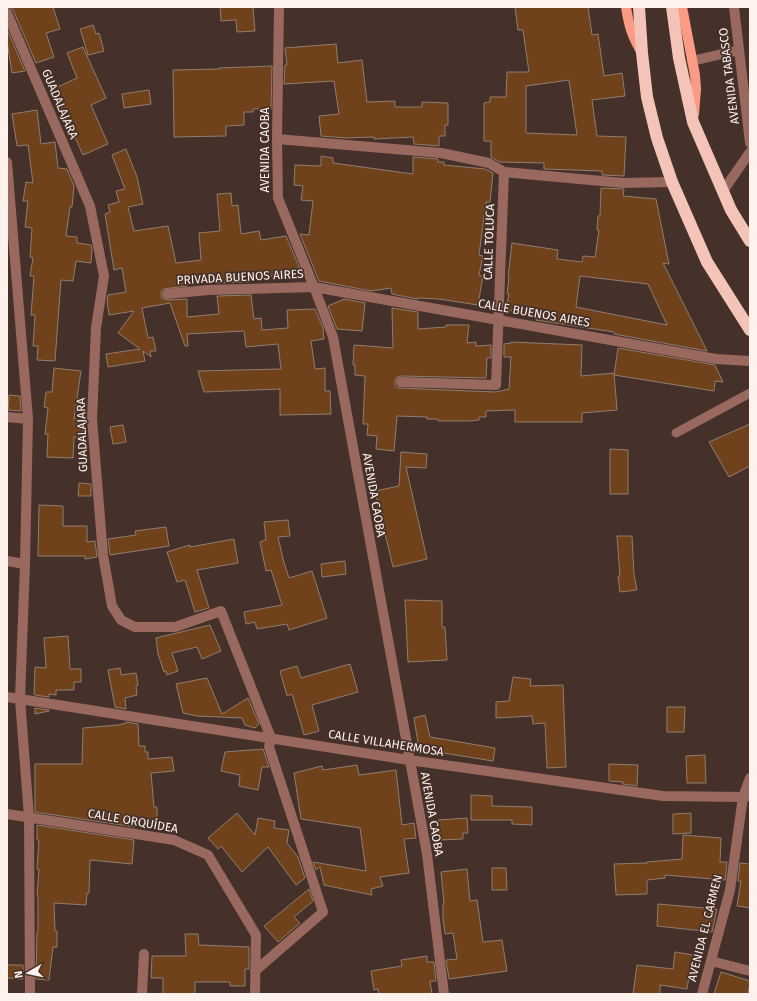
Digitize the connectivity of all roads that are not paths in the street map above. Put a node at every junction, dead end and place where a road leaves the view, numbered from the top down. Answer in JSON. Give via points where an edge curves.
{"nodes":[{"id":1,"x":279,"y":7,"type":"edge"},
{"id":2,"x":626,"y":7,"type":"edge"},
{"id":3,"x":638,"y":7,"type":"edge"},
{"id":4,"x":672,"y":7,"type":"edge"},
{"id":5,"x":682,"y":7,"type":"edge"},
{"id":6,"x":734,"y":7,"type":"edge"},
{"id":7,"x":7,"y":13,"type":"edge"},
{"id":8,"x":739,"y":50,"type":"junction"},
{"id":9,"x":642,"y":53,"type":"junction"},
{"id":10,"x":692,"y":61,"type":"junction"},
{"id":11,"x":694,"y":122,"type":"junction"},
{"id":12,"x":277,"y":139,"type":"junction"},
{"id":13,"x":750,"y":143,"type":"edge"},
{"id":14,"x":750,"y":152,"type":"edge"},
{"id":15,"x":7,"y":162,"type":"edge"},
{"id":16,"x":7,"y":166,"type":"edge"},
{"id":17,"x":504,"y":172,"type":"junction"},
{"id":18,"x":672,"y":182,"type":"junction"},
{"id":19,"x":723,"y":191,"type":"junction"},
{"id":20,"x":750,"y":242,"type":"edge"},
{"id":21,"x":314,"y":287,"type":"junction"},
{"id":22,"x":167,"y":294,"type":"dead end"},
{"id":23,"x":498,"y":319,"type":"junction"},
{"id":24,"x":750,"y":330,"type":"edge"},
{"id":25,"x":750,"y":361,"type":"edge"},
{"id":26,"x":401,"y":382,"type":"dead end"},
{"id":27,"x":750,"y":393,"type":"edge"},
{"id":28,"x":7,"y":417,"type":"edge"},
{"id":29,"x":28,"y":419,"type":"junction"},
{"id":30,"x":676,"y":433,"type":"dead end"},
{"id":31,"x":7,"y":561,"type":"edge"},
{"id":32,"x":25,"y":564,"type":"junction"},
{"id":33,"x":7,"y":696,"type":"edge"},
{"id":34,"x":20,"y":699,"type":"junction"},
{"id":35,"x":270,"y":743,"type":"junction"},
{"id":36,"x":409,"y":760,"type":"junction"},
{"id":37,"x":750,"y":778,"type":"edge"},
{"id":38,"x":747,"y":796,"type":"edge"},
{"id":39,"x":7,"y":814,"type":"edge"},
{"id":40,"x":30,"y":817,"type":"junction"},
{"id":41,"x":144,"y":954,"type":"dead end"},
{"id":42,"x":711,"y":962,"type":"junction"},
{"id":43,"x":255,"y":971,"type":"junction"},
{"id":44,"x":750,"y":971,"type":"edge"},
{"id":45,"x":30,"y":994,"type":"edge"},
{"id":46,"x":142,"y":994,"type":"edge"},
{"id":47,"x":255,"y":994,"type":"edge"},
{"id":48,"x":444,"y":994,"type":"edge"},
{"id":49,"x":702,"y":994,"type":"edge"}],
"edges":[{"from":1,"to":12,"type":"street","name":"AVENIDA CAOBA"},
{"from":2,"to":9,"type":"main road","via":[[628,25]]},
{"from":3,"to":9,"type":"highway"},
{"from":4,"to":11,"type":"highway","via":[[679,58]]},
{"from":5,"to":10,"type":"main road"},
{"from":6,"to":8,"type":"street","name":"AVENIDA TABASCO"},
{"from":7,"to":35,"type":"street","name":"GUADALAJARA","via":[[90,206],[104,276],[96,328],[92,419],[103,554],[112,606],[121,620],[134,627],[175,627],[220,611]]},
{"from":8,"to":10,"type":"street"},
{"from":8,"to":13,"type":"street","name":"AVENIDA TABASCO"},
{"from":9,"to":18,"type":"highway","via":[[647,97]]},
{"from":10,"to":11,"type":"main road","via":[[696,89]]},
{"from":11,"to":19,"type":"highway"},
{"from":12,"to":17,"type":"street","via":[[441,153],[489,163]]},
{"from":12,"to":21,"type":"street","name":"AVENIDA CAOBA","via":[[278,198]]},
{"from":14,"to":19,"type":"street"},
{"from":15,"to":16,"type":"street"},
{"from":16,"to":29,"type":"street"},
{"from":17,"to":18,"type":"street","via":[[623,183]]},
{"from":17,"to":23,"type":"street","name":"CALLE TOLUCA"},
{"from":18,"to":24,"type":"highway","via":[[707,262]]},
{"from":19,"to":20,"type":"highway"},
{"from":21,"to":22,"type":"street","name":"PRIVADA BUENOS AIRES","via":[[208,290]]},
{"from":21,"to":23,"type":"street","name":"CALLE BUENOS AIRES"},
{"from":21,"to":36,"type":"street","name":"AVENIDA CAOBA","via":[[333,337]]},
{"from":23,"to":25,"type":"street","name":"CALLE BUENOS AIRES","via":[[716,359]]},
{"from":23,"to":26,"type":"street","name":"CALLE TOLUCA","via":[[496,385]]},
{"from":27,"to":30,"type":"lane"},
{"from":28,"to":29,"type":"street"},
{"from":29,"to":32,"type":"street"},
{"from":31,"to":32,"type":"street"},
{"from":32,"to":34,"type":"street"},
{"from":33,"to":34,"type":"street","name":"CALLE VILLAHERMOSA"},
{"from":34,"to":35,"type":"street","name":"CALLE VILLAHERMOSA"},
{"from":34,"to":40,"type":"street"},
{"from":35,"to":36,"type":"street","name":"CALLE VILLAHERMOSA"},
{"from":35,"to":43,"type":"street","via":[[323,912]]},
{"from":36,"to":38,"type":"street","name":"CALLE VILLAHERMOSA","via":[[664,796]]},
{"from":36,"to":48,"type":"street","name":"AVENIDA CAOBA","via":[[427,854]]},
{"from":37,"to":38,"type":"street","name":"AVENIDA EL CARMEN"},
{"from":38,"to":42,"type":"street","name":"AVENIDA EL CARMEN","via":[[730,890]]},
{"from":39,"to":40,"type":"street","name":"CALLE ORQUÍDEA"},
{"from":40,"to":43,"type":"street","name":"CALLE ORQUÍDEA","via":[[174,840],[208,855],[256,935]]},
{"from":40,"to":45,"type":"street"},
{"from":41,"to":46,"type":"street"},
{"from":42,"to":44,"type":"street"},
{"from":42,"to":49,"type":"street","name":"AVENIDA EL CARMEN"},
{"from":43,"to":47,"type":"street"}]}
